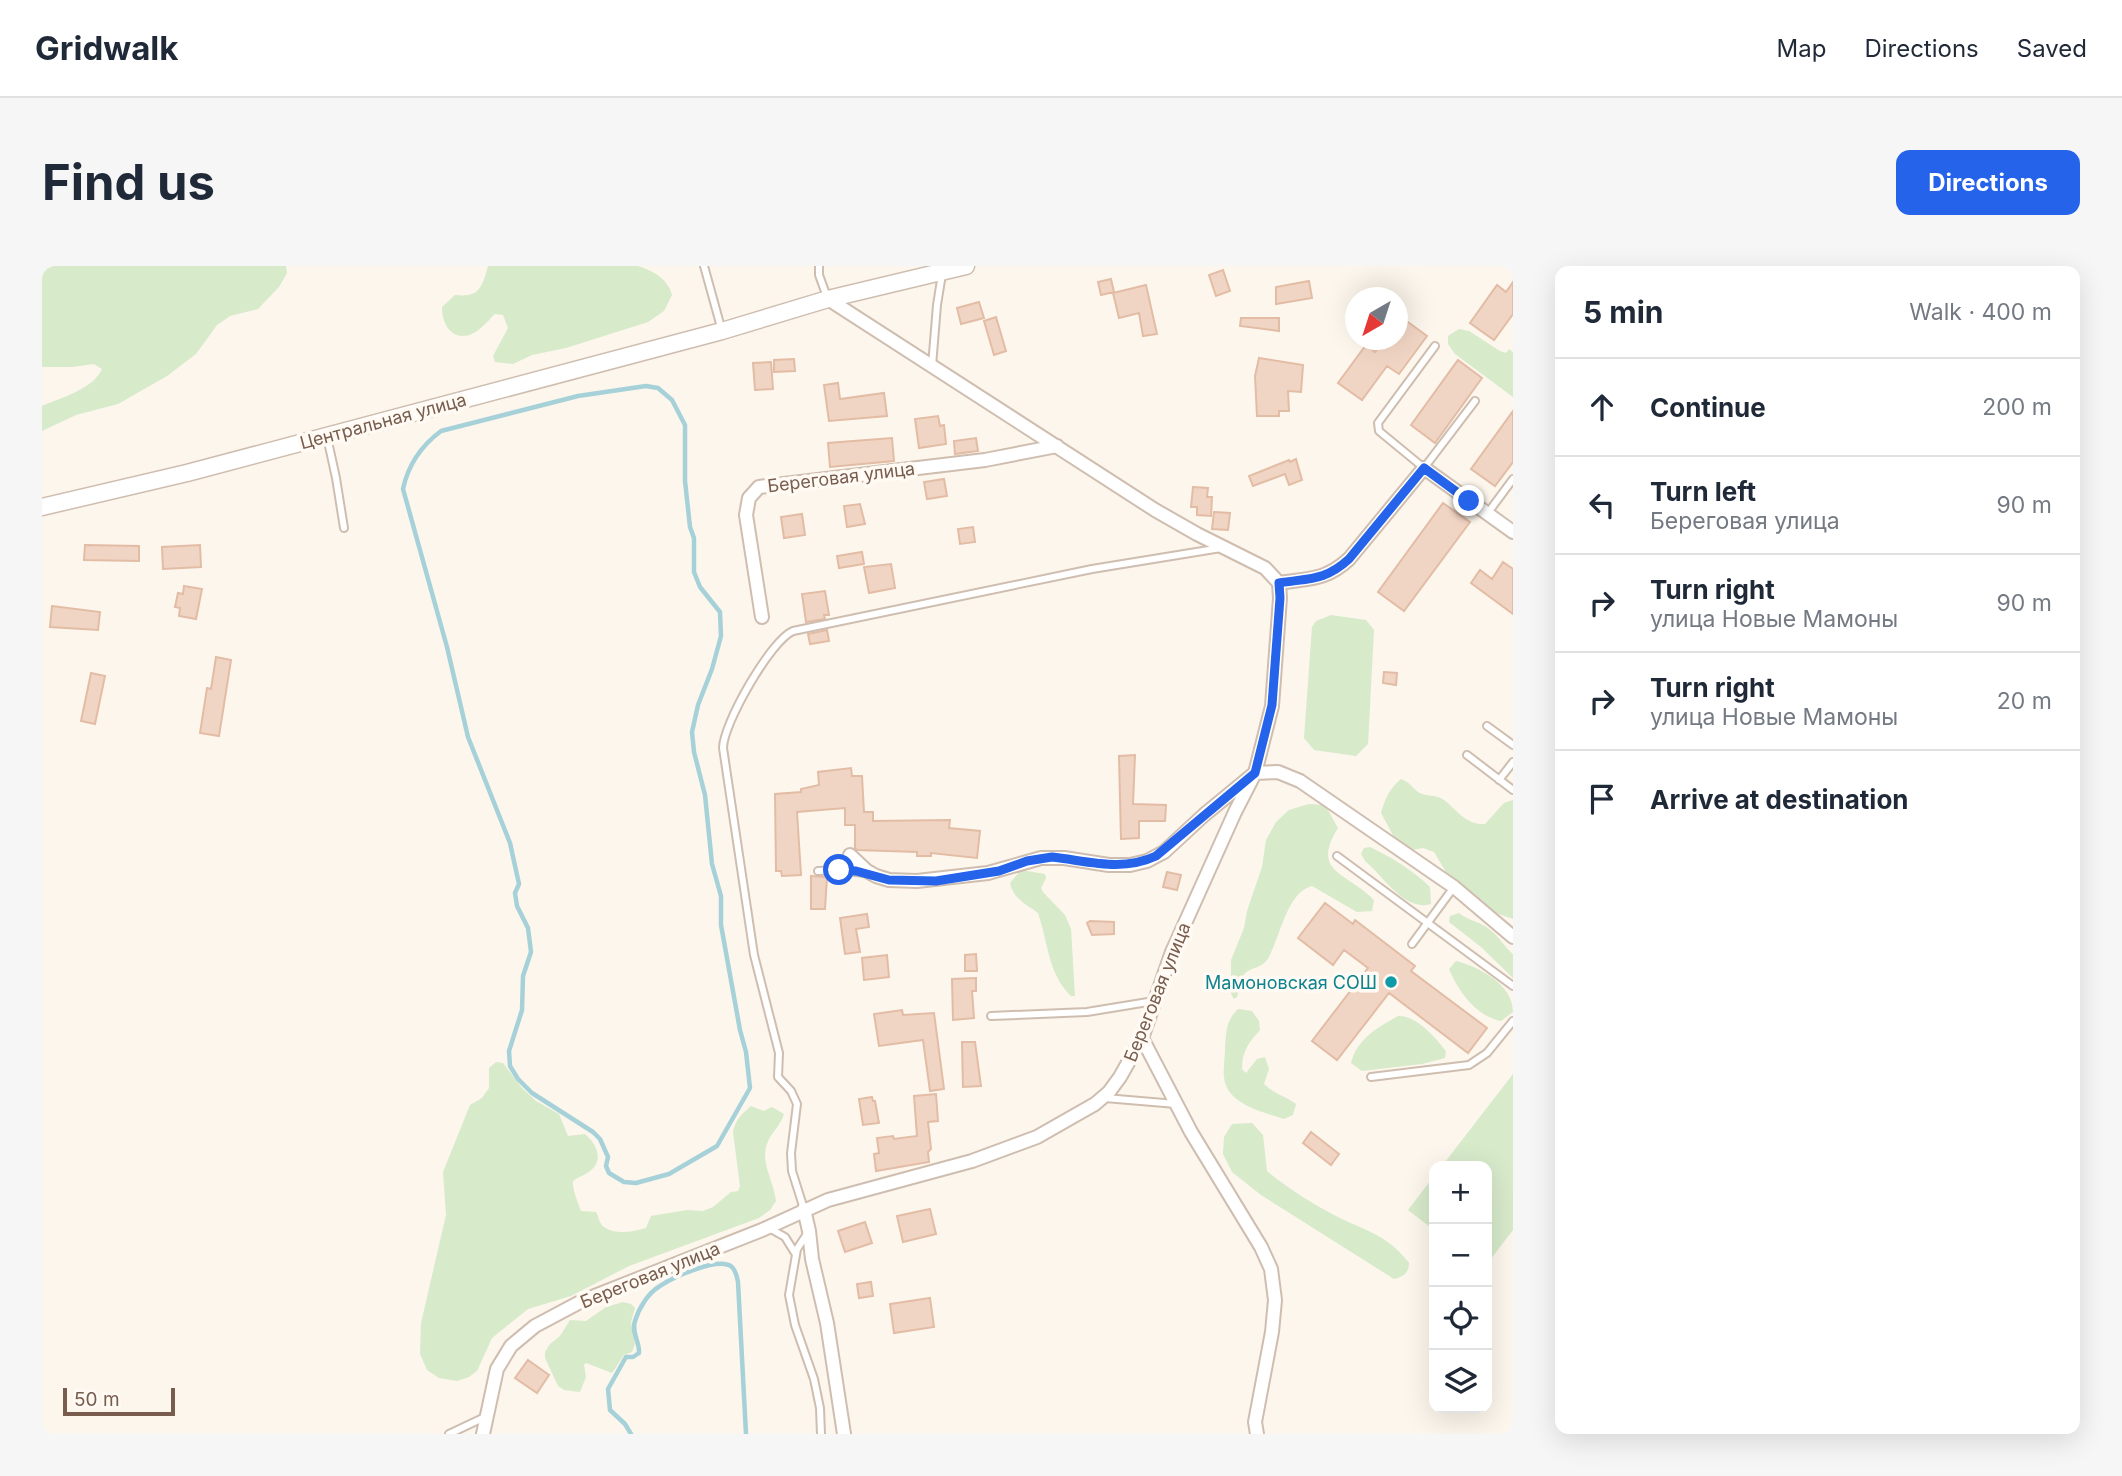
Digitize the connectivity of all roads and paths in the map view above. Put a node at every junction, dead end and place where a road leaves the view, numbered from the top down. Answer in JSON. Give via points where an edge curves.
{"nodes":[{"id":1,"x":704,"y":266,"type":"edge"},
{"id":2,"x":819,"y":266,"type":"edge"},
{"id":3,"x":966,"y":266,"type":"edge"},
{"id":4,"x":938,"y":270,"type":"edge"},
{"id":5,"x":828,"y":299,"type":"junction"},
{"id":6,"x":722,"y":331,"type":"junction"},
{"id":7,"x":1435,"y":346,"type":"dead end"},
{"id":8,"x":932,"y":366,"type":"junction"},
{"id":9,"x":1475,"y":401,"type":"dead end"},
{"id":10,"x":327,"y":435,"type":"junction"},
{"id":11,"x":1056,"y":446,"type":"junction"},
{"id":12,"x":1424,"y":468,"type":"junction"},
{"id":13,"x":1513,"y":480,"type":"edge"},
{"id":14,"x":42,"y":507,"type":"edge"},
{"id":15,"x":1487,"y":514,"type":"junction"},
{"id":16,"x":344,"y":528,"type":"dead end"},
{"id":17,"x":1513,"y":532,"type":"edge"},
{"id":18,"x":1225,"y":548,"type":"junction"},
{"id":19,"x":1279,"y":583,"type":"junction"},
{"id":20,"x":762,"y":617,"type":"dead end"},
{"id":21,"x":1487,"y":726,"type":"dead end"},
{"id":22,"x":1513,"y":745,"type":"edge"},
{"id":23,"x":1467,"y":755,"type":"dead end"},
{"id":24,"x":1513,"y":762,"type":"edge"},
{"id":25,"x":1255,"y":773,"type":"junction"},
{"id":26,"x":1499,"y":780,"type":"junction"},
{"id":27,"x":1513,"y":790,"type":"edge"},
{"id":28,"x":850,"y":855,"type":"dead end"},
{"id":29,"x":1337,"y":856,"type":"dead end"},
{"id":30,"x":818,"y":871,"type":"dead end"},
{"id":31,"x":876,"y":876,"type":"junction"},
{"id":32,"x":1454,"y":887,"type":"junction"},
{"id":33,"x":1428,"y":922,"type":"junction"},
{"id":34,"x":1513,"y":937,"type":"edge"},
{"id":35,"x":1412,"y":944,"type":"dead end"},
{"id":36,"x":1513,"y":986,"type":"edge"},
{"id":37,"x":1154,"y":1001,"type":"junction"},
{"id":38,"x":991,"y":1016,"type":"dead end"},
{"id":39,"x":1513,"y":1021,"type":"edge"},
{"id":40,"x":1142,"y":1038,"type":"junction"},
{"id":41,"x":1371,"y":1077,"type":"dead end"},
{"id":42,"x":1102,"y":1098,"type":"junction"},
{"id":43,"x":1176,"y":1104,"type":"junction"},
{"id":44,"x":804,"y":1209,"type":"junction"},
{"id":45,"x":768,"y":1227,"type":"junction"},
{"id":46,"x":810,"y":1231,"type":"junction"},
{"id":47,"x":796,"y":1255,"type":"junction"},
{"id":48,"x":485,"y":1417,"type":"junction"},
{"id":49,"x":449,"y":1434,"type":"edge"},
{"id":50,"x":483,"y":1434,"type":"edge"},
{"id":51,"x":821,"y":1434,"type":"edge"},
{"id":52,"x":844,"y":1434,"type":"edge"},
{"id":53,"x":1257,"y":1434,"type":"edge"}],
"edges":[{"from":1,"to":6,"type":"lane"},
{"from":2,"to":5,"type":"lane"},
{"from":3,"to":4,"type":"street","name":"Центральная улица"},
{"from":4,"to":5,"type":"street","name":"Центральная улица"},
{"from":4,"to":8,"type":"lane"},
{"from":5,"to":6,"type":"street","name":"Центральная улица"},
{"from":5,"to":8,"type":"street"},
{"from":6,"to":10,"type":"street","name":"Центральная улица"},
{"from":7,"to":12,"type":"lane","via":[[1377,427]]},
{"from":8,"to":11,"type":"street"},
{"from":9,"to":12,"type":"lane"},
{"from":10,"to":14,"type":"street","name":"Центральная улица"},
{"from":10,"to":16,"type":"lane"},
{"from":11,"to":18,"type":"street"},
{"from":11,"to":20,"type":"street","name":"Береговая улица","via":[[985,460],[759,487],[749,498],[746,515]]},
{"from":12,"to":15,"type":"street"},
{"from":12,"to":19,"type":"street","via":[[1338,570],[1319,578]]},
{"from":13,"to":15,"type":"lane"},
{"from":15,"to":17,"type":"street"},
{"from":18,"to":19,"type":"street","via":[[1265,568]]},
{"from":18,"to":44,"type":"lane","via":[[1092,569],[793,631],[774,646],[732,716],[723,748],[754,956],[779,1053],[778,1077],[797,1104],[792,1171]]},
{"from":19,"to":25,"type":"street","name":"Береговая улица","via":[[1273,696]]},
{"from":21,"to":22,"type":"lane"},
{"from":23,"to":26,"type":"lane"},
{"from":24,"to":26,"type":"lane"},
{"from":25,"to":31,"type":"street","via":[[1164,852],[1139,863],[1109,865],[1052,857],[936,881]]},
{"from":25,"to":32,"type":"street","via":[[1278,772],[1300,781]]},
{"from":25,"to":37,"type":"street","name":"Береговая улица"},
{"from":26,"to":27,"type":"lane"},
{"from":28,"to":31,"type":"street"},
{"from":29,"to":33,"type":"lane"},
{"from":30,"to":31,"type":"lane"},
{"from":32,"to":33,"type":"lane"},
{"from":32,"to":34,"type":"street"},
{"from":33,"to":35,"type":"lane"},
{"from":33,"to":36,"type":"lane"},
{"from":37,"to":38,"type":"lane","via":[[1063,1014]]},
{"from":37,"to":40,"type":"street","name":"Береговая улица"},
{"from":39,"to":41,"type":"lane","via":[[1487,1053],[1469,1065]]},
{"from":40,"to":42,"type":"street","name":"Береговая улица"},
{"from":40,"to":43,"type":"street"},
{"from":42,"to":43,"type":"lane"},
{"from":42,"to":44,"type":"street","name":"Береговая улица","via":[[1006,1150]]},
{"from":43,"to":53,"type":"street","via":[[1271,1269],[1275,1300],[1255,1422]]},
{"from":44,"to":45,"type":"street","name":"Береговая улица"},
{"from":44,"to":46,"type":"street"},
{"from":45,"to":47,"type":"lane","via":[[785,1237]]},
{"from":45,"to":48,"type":"street","name":"Береговая улица","via":[[573,1306],[535,1326],[503,1357]]},
{"from":46,"to":47,"type":"lane"},
{"from":46,"to":52,"type":"street"},
{"from":47,"to":51,"type":"lane","via":[[791,1310],[814,1379]]},
{"from":48,"to":49,"type":"lane"},
{"from":48,"to":50,"type":"street"}]}
